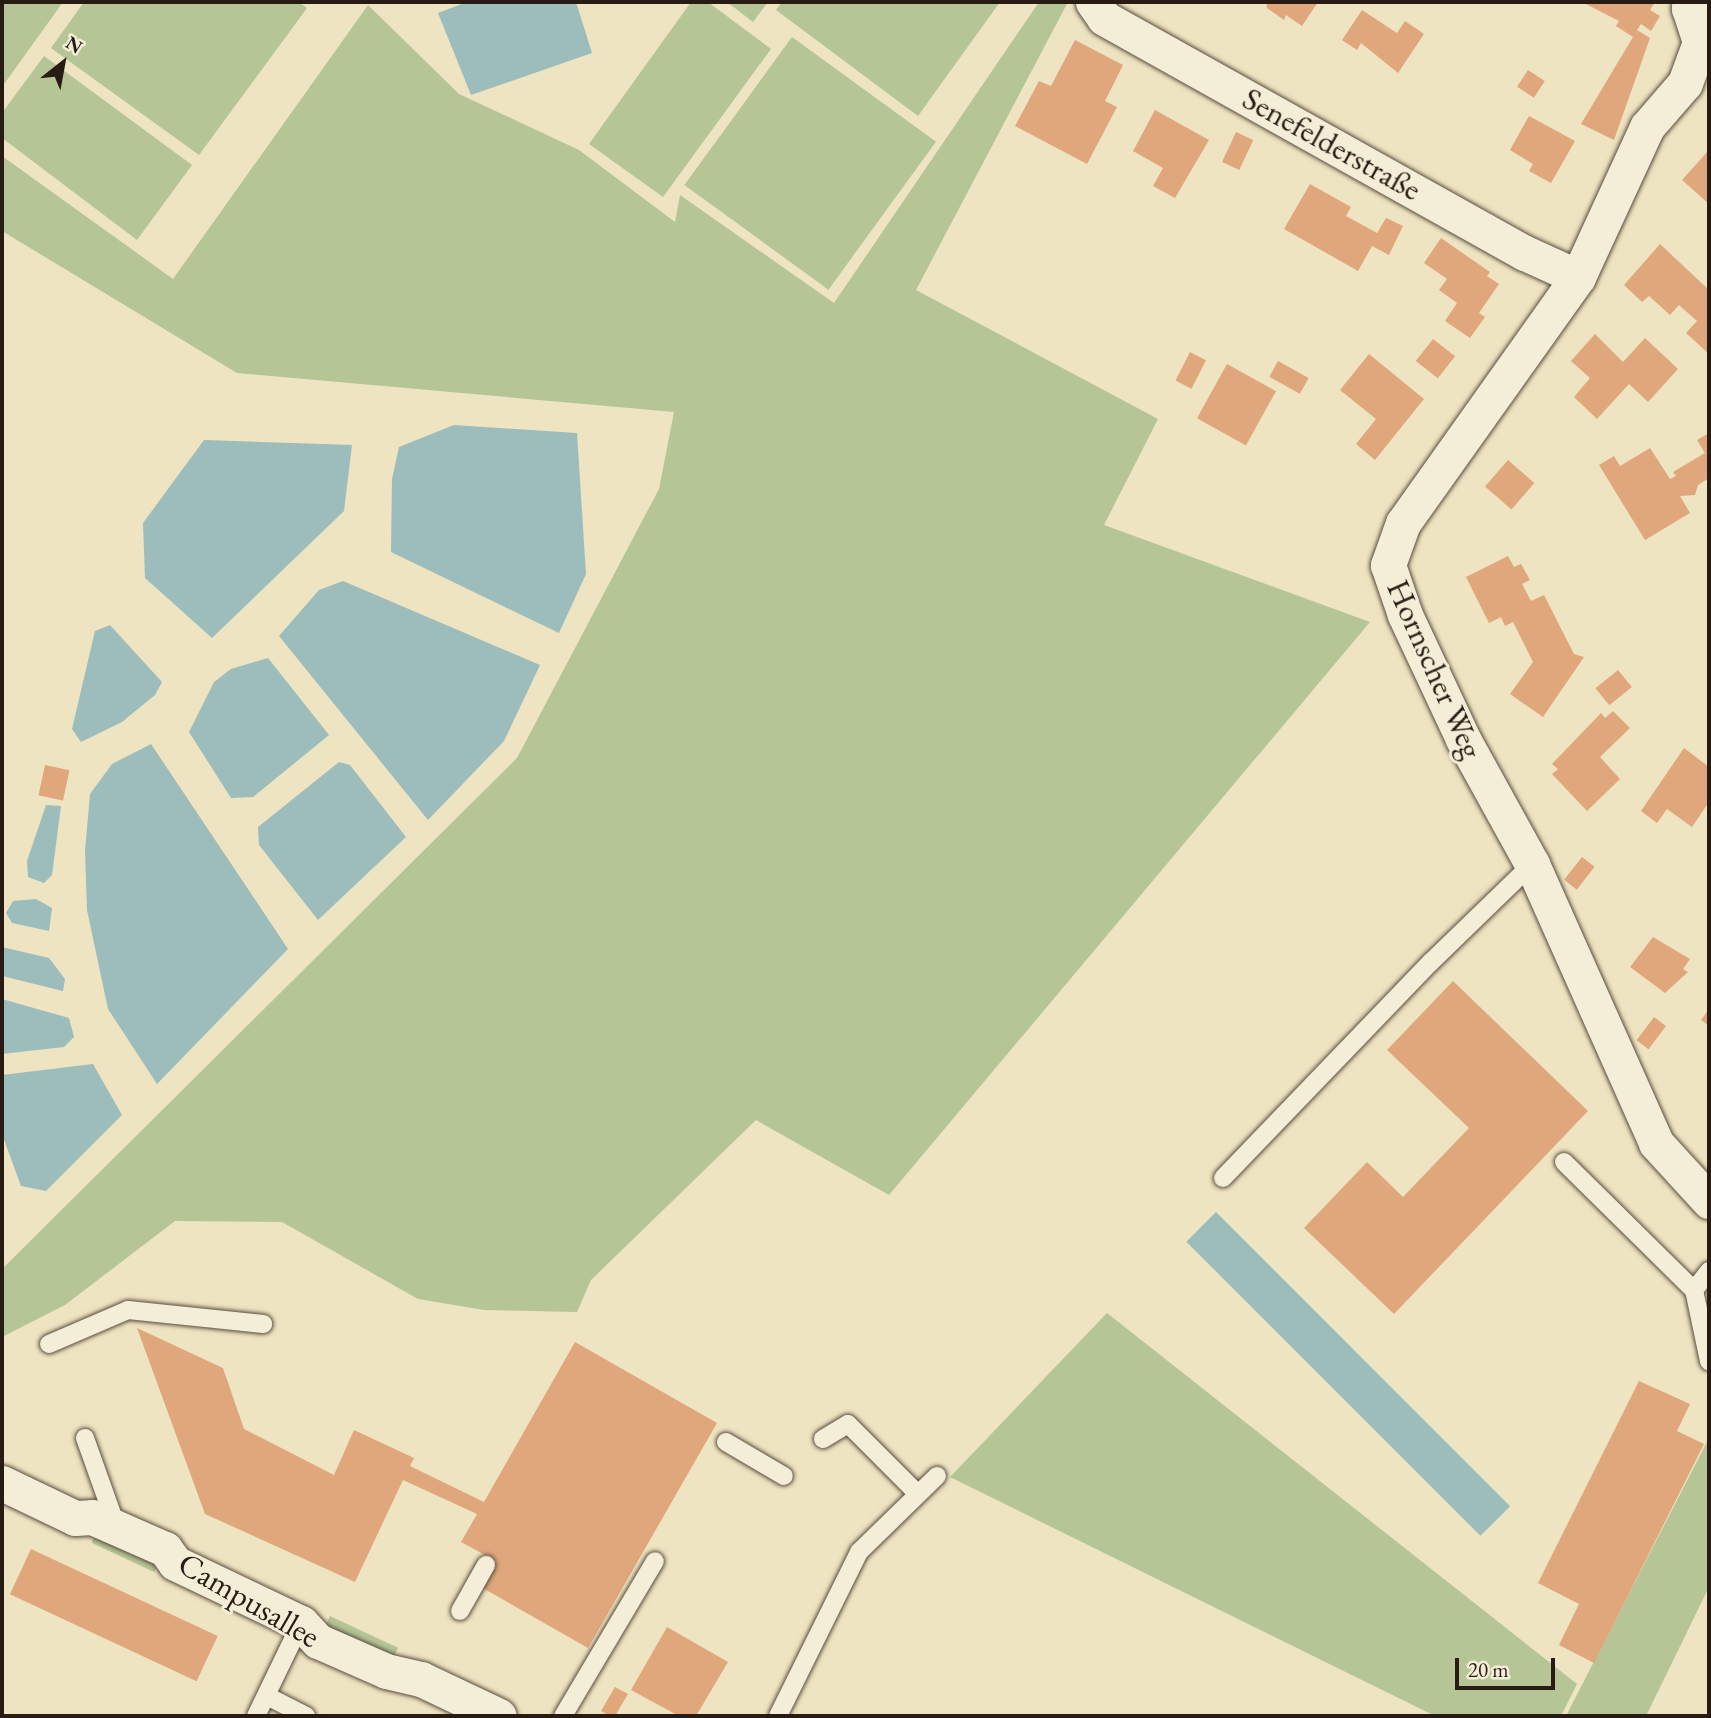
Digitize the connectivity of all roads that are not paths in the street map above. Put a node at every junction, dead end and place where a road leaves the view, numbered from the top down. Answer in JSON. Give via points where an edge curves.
{"nodes":[{"id":1,"x":1093,"y":2,"type":"edge"},
{"id":2,"x":1692,"y":2,"type":"edge"},
{"id":3,"x":1578,"y":277,"type":"junction"},
{"id":4,"x":1532,"y":864,"type":"junction"},
{"id":5,"x":1564,"y":1162,"type":"dead end"},
{"id":6,"x":1223,"y":1178,"type":"dead end"},
{"id":7,"x":1709,"y":1201,"type":"edge"},
{"id":8,"x":1709,"y":1271,"type":"edge"},
{"id":9,"x":1694,"y":1290,"type":"junction"},
{"id":10,"x":263,"y":1324,"type":"dead end"},
{"id":11,"x":49,"y":1343,"type":"dead end"},
{"id":12,"x":1709,"y":1361,"type":"edge"},
{"id":13,"x":85,"y":1438,"type":"dead end"},
{"id":14,"x":823,"y":1439,"type":"dead end"},
{"id":15,"x":726,"y":1442,"type":"dead end"},
{"id":16,"x":784,"y":1476,"type":"dead end"},
{"id":17,"x":937,"y":1476,"type":"dead end"},
{"id":18,"x":2,"y":1483,"type":"edge"},
{"id":19,"x":917,"y":1493,"type":"junction"},
{"id":20,"x":117,"y":1528,"type":"junction"},
{"id":21,"x":655,"y":1560,"type":"dead end"},
{"id":22,"x":486,"y":1565,"type":"dead end"},
{"id":23,"x":460,"y":1611,"type":"dead end"},
{"id":24,"x":301,"y":1623,"type":"junction"},
{"id":25,"x":267,"y":1696,"type":"junction"},
{"id":26,"x":256,"y":1716,"type":"edge"},
{"id":27,"x":306,"y":1716,"type":"edge"},
{"id":28,"x":499,"y":1716,"type":"edge"},
{"id":29,"x":563,"y":1716,"type":"edge"},
{"id":30,"x":778,"y":1716,"type":"edge"}],
"edges":[{"from":1,"to":3,"type":"street","name":"Senefelderstraße","via":[[1104,18],[1525,253]]},
{"from":2,"to":3,"type":"street","name":"Hornscher Weg","via":[[1689,8],[1699,42],[1685,83],[1647,127]]},
{"from":3,"to":4,"type":"street","name":"Hornscher Weg","via":[[1403,523],[1388,565],[1405,615],[1463,738]]},
{"from":4,"to":6,"type":"lane"},
{"from":4,"to":7,"type":"street","name":"Hornscher Weg","via":[[1656,1143]]},
{"from":5,"to":9,"type":"lane"},
{"from":8,"to":9,"type":"lane"},
{"from":9,"to":12,"type":"lane"},
{"from":10,"to":11,"type":"lane","via":[[128,1310]]},
{"from":13,"to":20,"type":"lane"},
{"from":14,"to":19,"type":"lane","via":[[855,1420]]},
{"from":15,"to":16,"type":"lane"},
{"from":17,"to":19,"type":"lane"},
{"from":18,"to":20,"type":"street","name":"Campusallee","via":[[75,1518],[92,1517]]},
{"from":19,"to":30,"type":"lane","via":[[859,1552]]},
{"from":20,"to":24,"type":"street","name":"Campusallee","via":[[165,1549],[175,1563]]},
{"from":21,"to":29,"type":"lane"},
{"from":22,"to":23,"type":"lane"},
{"from":24,"to":25,"type":"lane"},
{"from":24,"to":28,"type":"street","name":"Campusallee","via":[[318,1640],[386,1671],[421,1679]]},
{"from":25,"to":26,"type":"lane"},
{"from":25,"to":27,"type":"lane"}]}
